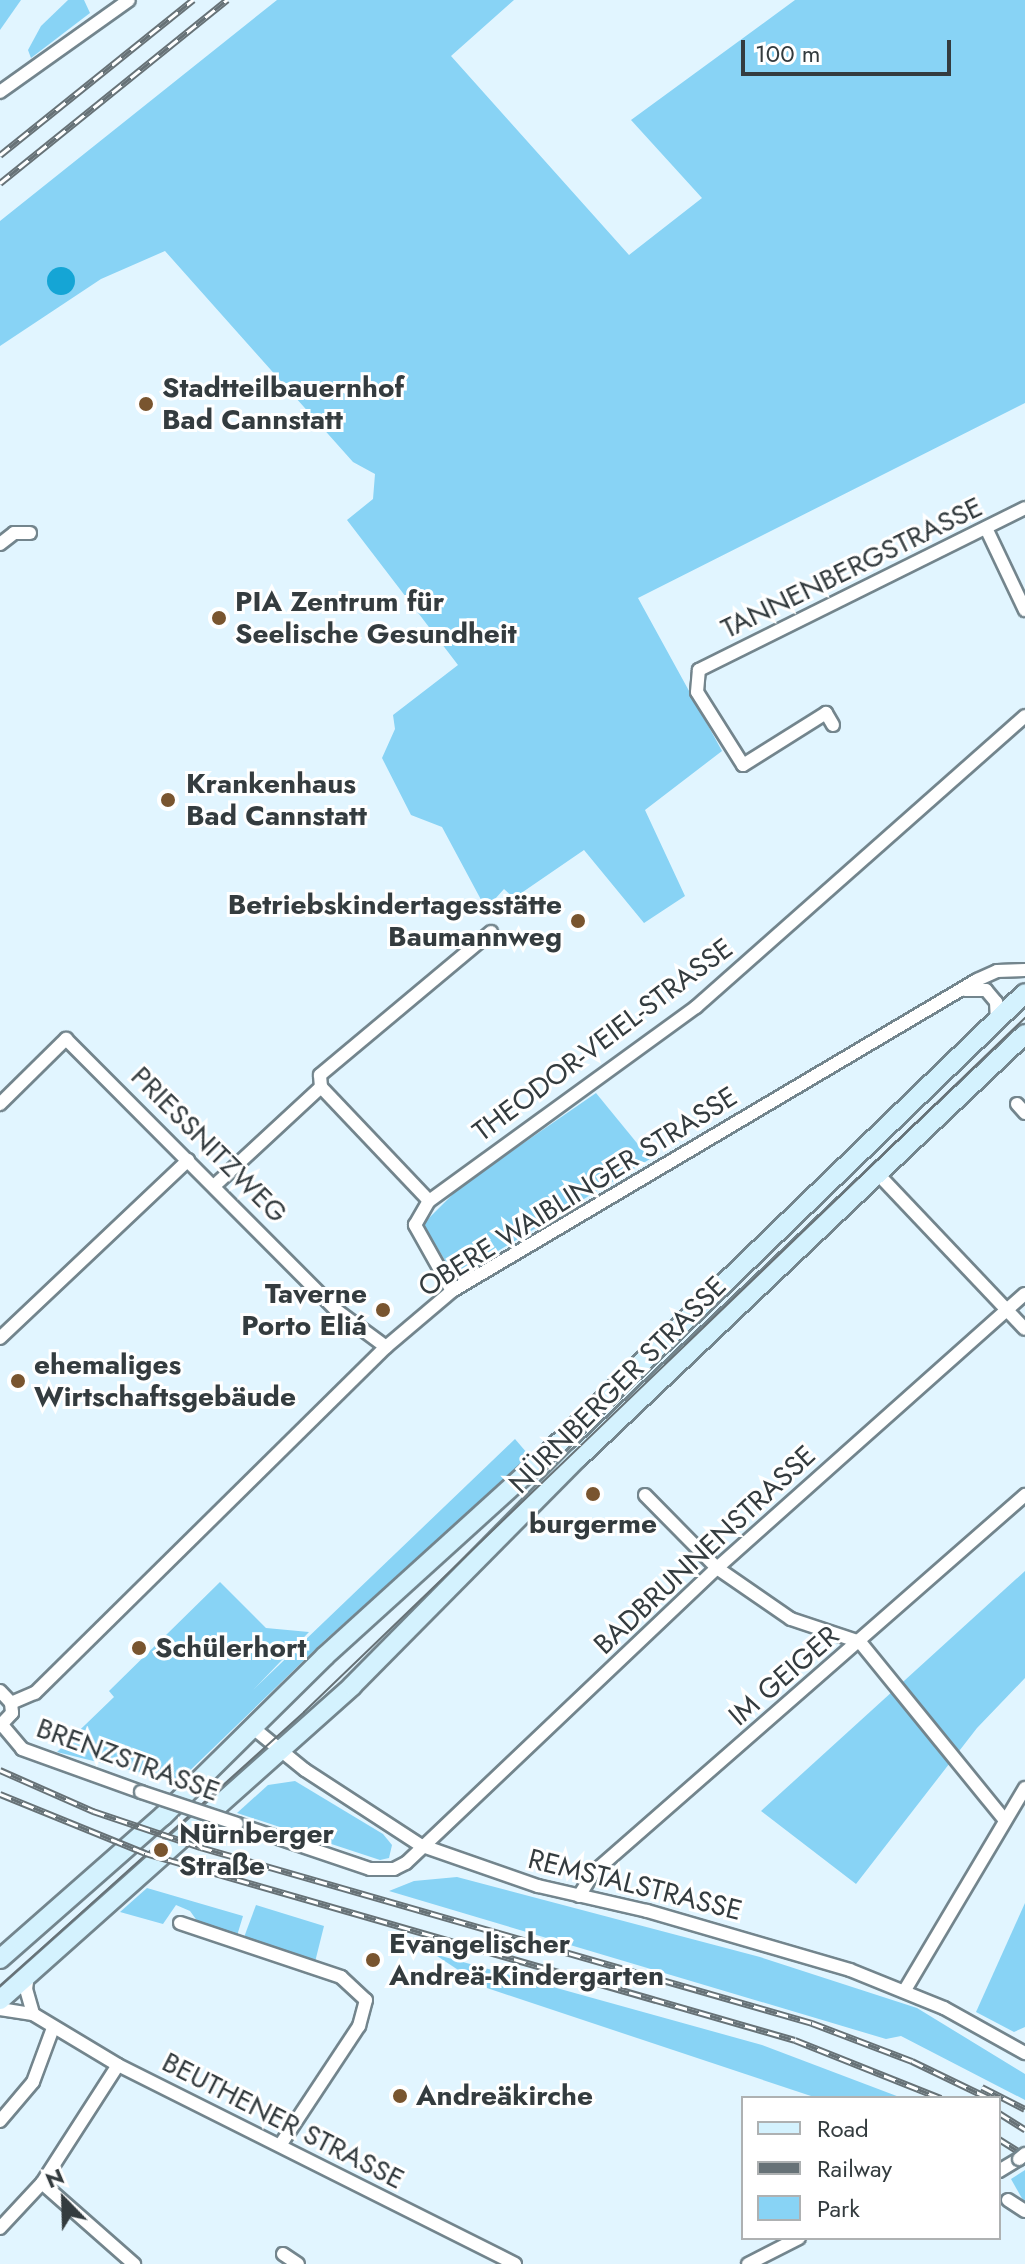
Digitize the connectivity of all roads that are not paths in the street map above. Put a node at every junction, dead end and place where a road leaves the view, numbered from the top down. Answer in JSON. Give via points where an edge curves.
{"nodes":[{"id":1,"x":129,"y":0,"type":"edge"},
{"id":2,"x":0,"y":92,"type":"edge"},
{"id":3,"x":1025,"y":508,"type":"edge"},
{"id":4,"x":986,"y":528,"type":"junction"},
{"id":5,"x":30,"y":533,"type":"dead end"},
{"id":6,"x":0,"y":544,"type":"edge"},
{"id":7,"x":1025,"y":610,"type":"edge"},
{"id":8,"x":1025,"y":716,"type":"edge"},
{"id":9,"x":833,"y":725,"type":"dead end"},
{"id":10,"x":491,"y":932,"type":"dead end"},
{"id":11,"x":1025,"y":970,"type":"edge"},
{"id":12,"x":958,"y":992,"type":"junction"},
{"id":13,"x":1025,"y":993,"type":"edge"},
{"id":14,"x":997,"y":1019,"type":"junction"},
{"id":15,"x":1025,"y":1034,"type":"edge"},
{"id":16,"x":321,"y":1087,"type":"junction"},
{"id":17,"x":0,"y":1104,"type":"edge"},
{"id":18,"x":188,"y":1160,"type":"junction"},
{"id":19,"x":876,"y":1172,"type":"junction"},
{"id":20,"x":214,"y":1186,"type":"junction"},
{"id":21,"x":429,"y":1201,"type":"junction"},
{"id":22,"x":452,"y":1291,"type":"junction"},
{"id":23,"x":1025,"y":1294,"type":"edge"},
{"id":24,"x":1006,"y":1311,"type":"junction"},
{"id":25,"x":3,"y":1329,"type":"edge"},
{"id":26,"x":1025,"y":1329,"type":"edge"},
{"id":27,"x":386,"y":1347,"type":"junction"},
{"id":28,"x":645,"y":1495,"type":"dead end"},
{"id":29,"x":1025,"y":1495,"type":"edge"},
{"id":30,"x":717,"y":1568,"type":"junction"},
{"id":31,"x":860,"y":1642,"type":"junction"},
{"id":32,"x":0,"y":1691,"type":"edge"},
{"id":33,"x":11,"y":1703,"type":"junction"},
{"id":34,"x":1,"y":1726,"type":"edge"},
{"id":35,"x":252,"y":1727,"type":"junction"},
{"id":36,"x":280,"y":1750,"type":"junction"},
{"id":37,"x":1025,"y":1788,"type":"edge"},
{"id":38,"x":1003,"y":1818,"type":"junction"},
{"id":39,"x":420,"y":1845,"type":"junction"},
{"id":40,"x":579,"y":1896,"type":"junction"},
{"id":41,"x":180,"y":1923,"type":"dead end"},
{"id":42,"x":0,"y":1959,"type":"edge"},
{"id":43,"x":28,"y":1975,"type":"junction"},
{"id":44,"x":905,"y":1990,"type":"junction"},
{"id":45,"x":0,"y":2000,"type":"edge"},
{"id":46,"x":0,"y":2009,"type":"edge"},
{"id":47,"x":33,"y":2014,"type":"junction"},
{"id":48,"x":53,"y":2028,"type":"junction"},
{"id":49,"x":1025,"y":2053,"type":"edge"},
{"id":50,"x":118,"y":2065,"type":"junction"},
{"id":51,"x":0,"y":2121,"type":"edge"},
{"id":52,"x":281,"y":2144,"type":"junction"},
{"id":53,"x":1022,"y":2156,"type":"edge"},
{"id":54,"x":1001,"y":2170,"type":"edge"},
{"id":55,"x":42,"y":2183,"type":"junction"},
{"id":56,"x":1008,"y":2200,"type":"dead end"},
{"id":57,"x":1025,"y":2211,"type":"edge"},
{"id":58,"x":0,"y":2228,"type":"edge"},
{"id":59,"x":795,"y":2240,"type":"edge"},
{"id":60,"x":283,"y":2254,"type":"dead end"},
{"id":61,"x":134,"y":2264,"type":"edge"},
{"id":62,"x":298,"y":2264,"type":"edge"},
{"id":63,"x":515,"y":2264,"type":"edge"},
{"id":64,"x":748,"y":2264,"type":"edge"}],
"edges":[{"from":1,"to":2,"type":"street"},
{"from":3,"to":4,"type":"street","name":"TANNENBERGSTRASSE"},
{"from":4,"to":7,"type":"street"},
{"from":4,"to":9,"type":"street","name":"TANNENBERGSTRASSE","via":[[699,670],[697,692],[743,765],[826,713]]},
{"from":5,"to":6,"type":"street","via":[[14,533]]},
{"from":8,"to":21,"type":"street","name":"THEODOR-VEIEL-STRASSE","via":[[696,1007]]},
{"from":10,"to":16,"type":"street","via":[[320,1075]]},
{"from":11,"to":12,"type":"street","name":"OBERE WAIBLINGER STRASSE","via":[[997,971]]},
{"from":12,"to":14,"type":"street","via":[[986,990],[996,1002]]},
{"from":12,"to":22,"type":"street","name":"OBERE WAIBLINGER STRASSE"},
{"from":13,"to":14,"type":"main road","name":"NÜRNBERGER STRASSE"},
{"from":14,"to":35,"type":"main road","name":"NÜRNBERGER STRASSE","via":[[539,1462]]},
{"from":15,"to":19,"type":"main road","name":"NÜRNBERGER STRASSE"},
{"from":16,"to":20,"type":"street"},
{"from":16,"to":21,"type":"street"},
{"from":17,"to":18,"type":"street","name":"PRIESSNITZWEG","via":[[66,1039]]},
{"from":18,"to":20,"type":"street","name":"PRIESSNITZWEG"},
{"from":18,"to":25,"type":"street"},
{"from":19,"to":24,"type":"street"},
{"from":19,"to":36,"type":"main road","name":"NÜRNBERGER STRASSE"},
{"from":20,"to":27,"type":"street","name":"PRIESSNITZWEG","via":[[336,1310]]},
{"from":21,"to":22,"type":"street","via":[[415,1225]]},
{"from":22,"to":27,"type":"street","name":"OBERE WAIBLINGER STRASSE"},
{"from":23,"to":24,"type":"street","name":"BADBRUNNENSTRASSE"},
{"from":24,"to":26,"type":"street"},
{"from":24,"to":30,"type":"street","name":"BADBRUNNENSTRASSE"},
{"from":27,"to":33,"type":"street","name":"OBERE WAIBLINGER STRASSE","via":[[35,1693]]},
{"from":28,"to":30,"type":"street"},
{"from":29,"to":31,"type":"street","name":"IM GEIGER"},
{"from":30,"to":31,"type":"street","via":[[791,1619]]},
{"from":30,"to":39,"type":"street","name":"BADBRUNNENSTRASSE"},
{"from":31,"to":38,"type":"street"},
{"from":31,"to":40,"type":"street","name":"IM GEIGER","via":[[594,1872]]},
{"from":32,"to":33,"type":"street"},
{"from":33,"to":34,"type":"street"},
{"from":34,"to":39,"type":"street","name":"BRENZSTRASSE","bridge":true,"via":[[22,1749],[385,1871],[406,1863]]},
{"from":35,"to":36,"type":"street","name":"REMSTALSTRASSE"},
{"from":35,"to":42,"type":"main road","name":"NÜRNBERGER STRASSE","via":[[181,1800]]},
{"from":36,"to":39,"type":"street","name":"REMSTALSTRASSE"},
{"from":36,"to":43,"type":"main road","name":"NÜRNBERGER STRASSE"},
{"from":37,"to":38,"type":"street"},
{"from":38,"to":44,"type":"street"},
{"from":39,"to":40,"type":"street","name":"REMSTALSTRASSE"},
{"from":40,"to":44,"type":"street","name":"REMSTALSTRASSE","via":[[779,1947]]},
{"from":41,"to":52,"type":"street","via":[[341,1977],[366,2000],[359,2026]]},
{"from":43,"to":45,"type":"main road","name":"NÜRNBERGER STRASSE"},
{"from":43,"to":47,"type":"street"},
{"from":44,"to":49,"type":"street","name":"REMSTALSTRASSE"},
{"from":46,"to":47,"type":"street","name":"BEUTHENER STRASSE"},
{"from":47,"to":48,"type":"street","name":"BEUTHENER STRASSE"},
{"from":48,"to":50,"type":"street","name":"BEUTHENER STRASSE"},
{"from":48,"to":51,"type":"street","via":[[33,2082]]},
{"from":50,"to":52,"type":"street","name":"BEUTHENER STRASSE"},
{"from":50,"to":55,"type":"street"},
{"from":52,"to":63,"type":"street","name":"BEUTHENER STRASSE"},
{"from":53,"to":54,"type":"street"},
{"from":55,"to":58,"type":"street"},
{"from":55,"to":61,"type":"street"},
{"from":56,"to":57,"type":"street"},
{"from":59,"to":64,"type":"street"},
{"from":60,"to":62,"type":"street"}]}
